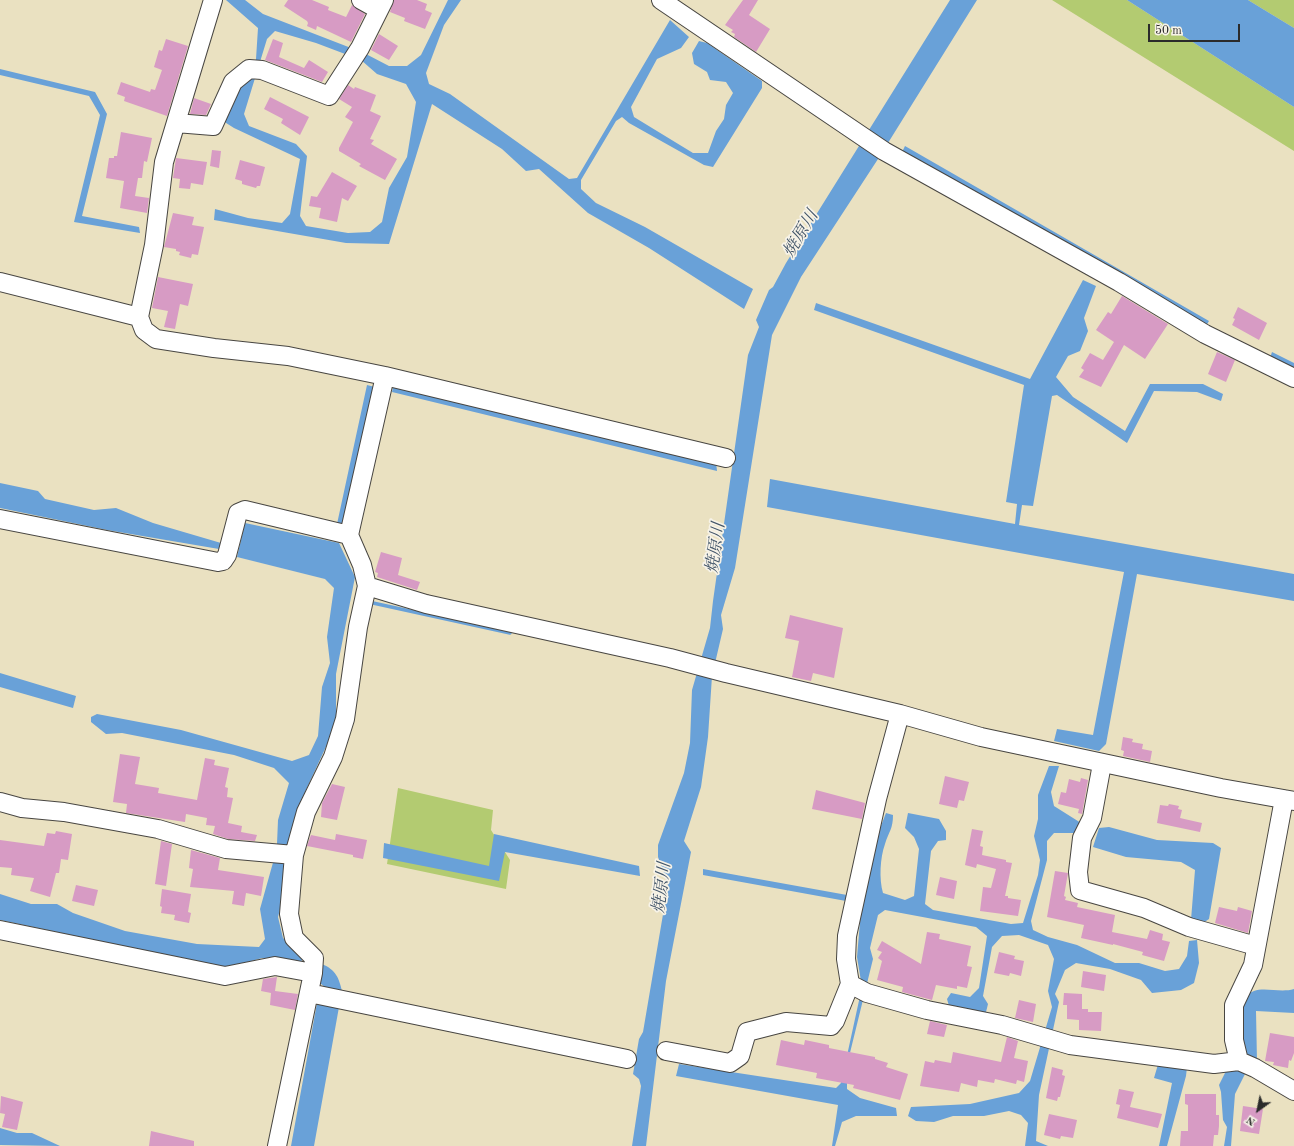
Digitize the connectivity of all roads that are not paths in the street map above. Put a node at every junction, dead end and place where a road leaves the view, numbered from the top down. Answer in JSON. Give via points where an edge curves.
{"nodes":[{"id":1,"x":213,"y":0,"type":"edge"},
{"id":2,"x":361,"y":0,"type":"edge"},
{"id":3,"x":661,"y":0,"type":"edge"},
{"id":4,"x":381,"y":5,"type":"edge"},
{"id":5,"x":176,"y":123,"type":"junction"},
{"id":6,"x":0,"y":282,"type":"edge"},
{"id":7,"x":139,"y":317,"type":"junction"},
{"id":8,"x":385,"y":376,"type":"junction"},
{"id":9,"x":1294,"y":378,"type":"edge"},
{"id":10,"x":726,"y":458,"type":"dead end"},
{"id":11,"x":0,"y":519,"type":"edge"},
{"id":12,"x":349,"y":535,"type":"junction"},
{"id":13,"x":368,"y":586,"type":"junction"},
{"id":14,"x":900,"y":714,"type":"junction"},
{"id":15,"x":1102,"y":764,"type":"junction"},
{"id":16,"x":1289,"y":800,"type":"edge"},
{"id":17,"x":0,"y":802,"type":"edge"},
{"id":18,"x":286,"y":854,"type":"junction"},
{"id":19,"x":0,"y":930,"type":"edge"},
{"id":20,"x":1256,"y":946,"type":"junction"},
{"id":21,"x":313,"y":973,"type":"junction"},
{"id":22,"x":858,"y":989,"type":"junction"},
{"id":23,"x":309,"y":993,"type":"junction"},
{"id":24,"x":666,"y":1051,"type":"dead end"},
{"id":25,"x":627,"y":1059,"type":"dead end"},
{"id":26,"x":1239,"y":1061,"type":"junction"},
{"id":27,"x":1294,"y":1091,"type":"edge"},
{"id":28,"x":277,"y":1146,"type":"edge"}],
"edges":[{"from":1,"to":5,"type":"street"},
{"from":2,"to":4,"type":"street"},
{"from":3,"to":9,"type":"street","via":[[884,151],[1119,282],[1205,334]]},
{"from":4,"to":5,"type":"street","via":[[355,55],[329,96],[255,70],[233,82],[213,126]]},
{"from":5,"to":7,"type":"street","via":[[164,162],[154,246]]},
{"from":6,"to":7,"type":"street"},
{"from":7,"to":8,"type":"street","via":[[144,330],[156,339],[288,356]]},
{"from":8,"to":10,"type":"street"},
{"from":8,"to":12,"type":"street"},
{"from":11,"to":12,"type":"street","via":[[218,562],[223,561],[227,555],[238,513],[245,510]]},
{"from":12,"to":13,"type":"street"},
{"from":13,"to":14,"type":"street","via":[[426,604]]},
{"from":13,"to":18,"type":"street","via":[[358,627],[345,718],[333,757]]},
{"from":14,"to":15,"type":"street","via":[[981,737]]},
{"from":14,"to":22,"type":"street","via":[[877,799],[847,936],[846,959]]},
{"from":15,"to":16,"type":"street"},
{"from":15,"to":20,"type":"street","via":[[1092,818],[1082,838],[1078,872],[1080,890],[1144,908],[1188,927]]},
{"from":16,"to":20,"type":"street"},
{"from":17,"to":18,"type":"street","via":[[22,808],[64,812],[158,829],[226,849]]},
{"from":18,"to":21,"type":"street","via":[[289,914],[294,938],[314,958]]},
{"from":19,"to":21,"type":"street","via":[[225,976],[275,966]]},
{"from":20,"to":26,"type":"street","via":[[1253,965],[1234,1005],[1234,1040]]},
{"from":21,"to":23,"type":"street"},
{"from":22,"to":24,"type":"street","via":[[831,1026],[786,1022],[747,1032],[740,1056],[730,1063]]},
{"from":22,"to":26,"type":"street","via":[[927,1010],[1002,1025],[1070,1045],[1214,1064]]},
{"from":23,"to":25,"type":"street"},
{"from":23,"to":28,"type":"street"},
{"from":26,"to":27,"type":"street"}]}
